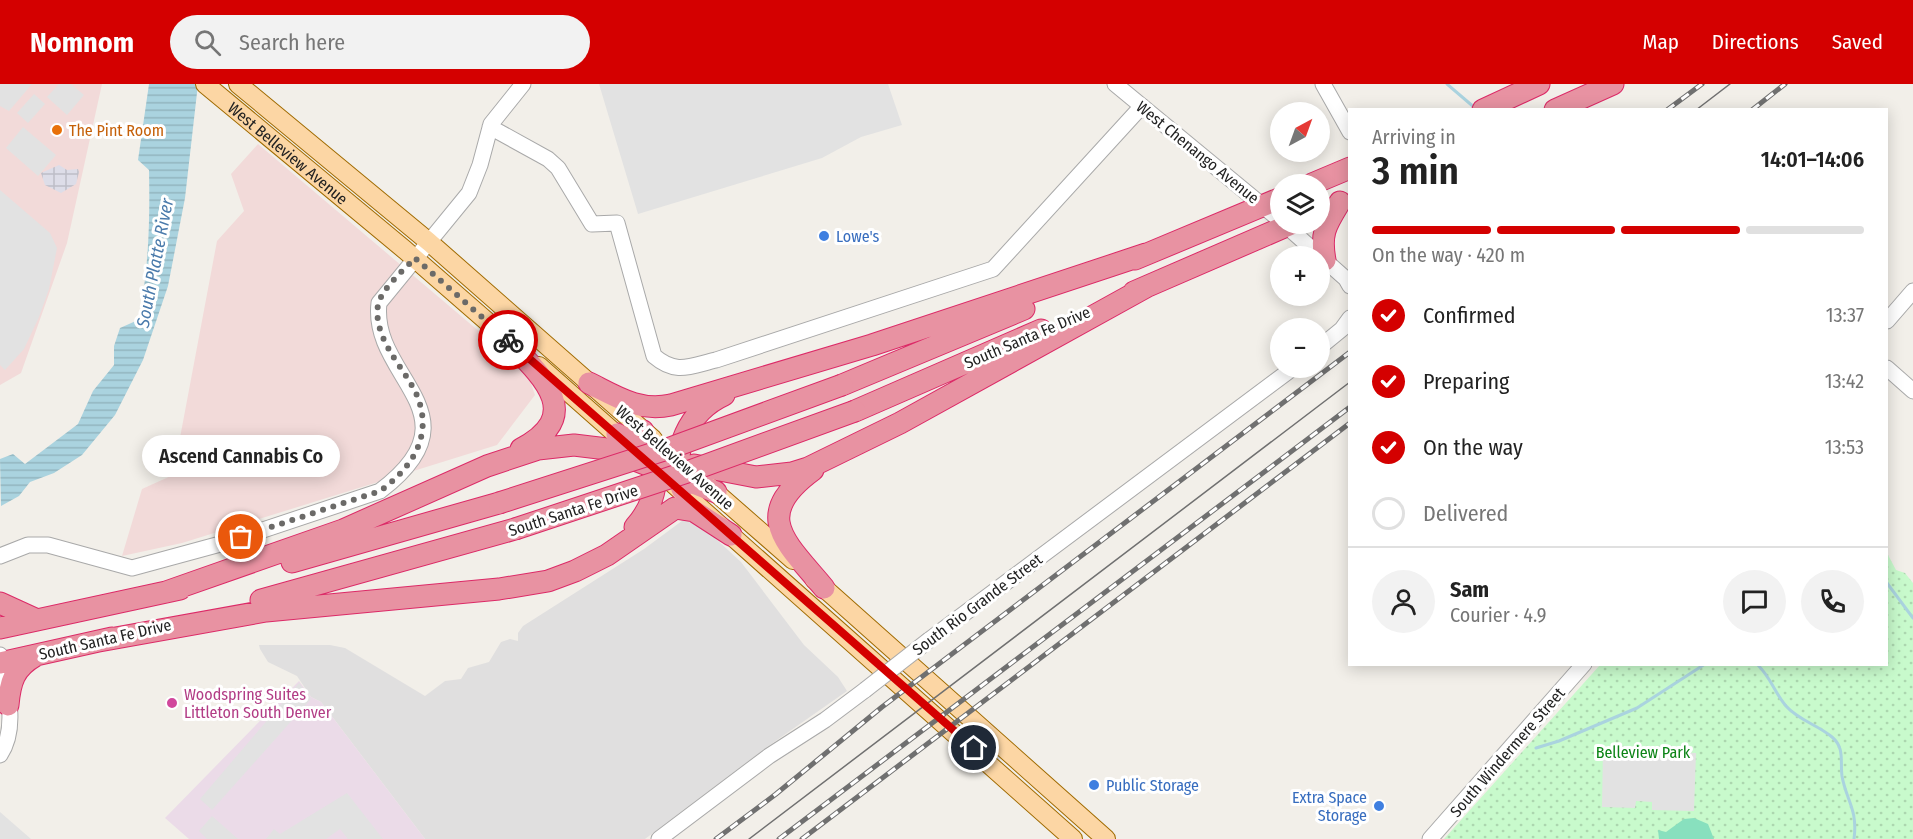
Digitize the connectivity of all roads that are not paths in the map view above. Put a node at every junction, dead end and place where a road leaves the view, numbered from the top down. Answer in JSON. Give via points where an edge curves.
{"nodes":[{"id":1,"x":238,"y":84,"type":"edge"},
{"id":2,"x":523,"y":84,"type":"edge"},
{"id":3,"x":1115,"y":84,"type":"edge"},
{"id":4,"x":1323,"y":84,"type":"edge"},
{"id":5,"x":1539,"y":84,"type":"edge"},
{"id":6,"x":1613,"y":84,"type":"edge"},
{"id":7,"x":208,"y":86,"type":"edge"},
{"id":8,"x":1492,"y":105,"type":"edge"},
{"id":9,"x":1142,"y":106,"type":"junction"},
{"id":10,"x":1559,"y":108,"type":"edge"},
{"id":11,"x":489,"y":127,"type":"junction"},
{"id":12,"x":1348,"y":128,"type":"edge"},
{"id":13,"x":1348,"y":169,"type":"edge"},
{"id":14,"x":1330,"y":176,"type":"edge"},
{"id":15,"x":1345,"y":200,"type":"edge"},
{"id":16,"x":1270,"y":201,"type":"edge"},
{"id":17,"x":1270,"y":203,"type":"edge"},
{"id":18,"x":1330,"y":207,"type":"edge"},
{"id":19,"x":1270,"y":230,"type":"edge"},
{"id":20,"x":1297,"y":234,"type":"edge"},
{"id":21,"x":429,"y":242,"type":"junction"},
{"id":22,"x":1310,"y":246,"type":"edge"},
{"id":23,"x":1323,"y":246,"type":"edge"},
{"id":24,"x":1146,"y":254,"type":"junction"},
{"id":25,"x":415,"y":258,"type":"junction"},
{"id":26,"x":1330,"y":265,"type":"edge"},
{"id":27,"x":1348,"y":284,"type":"edge"},
{"id":28,"x":1146,"y":287,"type":"junction"},
{"id":29,"x":1913,"y":291,"type":"edge"},
{"id":30,"x":1888,"y":320,"type":"edge"},
{"id":31,"x":1348,"y":321,"type":"edge"},
{"id":32,"x":497,"y":330,"type":"junction"},
{"id":33,"x":1330,"y":339,"type":"edge"},
{"id":34,"x":1888,"y":369,"type":"edge"},
{"id":35,"x":1280,"y":378,"type":"edge"},
{"id":36,"x":760,"y":379,"type":"junction"},
{"id":37,"x":589,"y":383,"type":"junction"},
{"id":38,"x":1913,"y":391,"type":"edge"},
{"id":39,"x":644,"y":431,"type":"junction"},
{"id":40,"x":616,"y":434,"type":"joint"},
{"id":41,"x":828,"y":459,"type":"junction"},
{"id":42,"x":655,"y":460,"type":"junction"},
{"id":43,"x":487,"y":466,"type":"junction"},
{"id":44,"x":680,"y":477,"type":"junction"},
{"id":45,"x":716,"y":492,"type":"joint"},
{"id":46,"x":731,"y":536,"type":"junction"},
{"id":47,"x":0,"y":555,"type":"edge"},
{"id":48,"x":527,"y":585,"type":"junction"},
{"id":49,"x":824,"y":588,"type":"junction"},
{"id":50,"x":166,"y":592,"type":"junction"},
{"id":51,"x":0,"y":603,"type":"edge"},
{"id":52,"x":35,"y":619,"type":"junction"},
{"id":53,"x":0,"y":628,"type":"edge"},
{"id":54,"x":99,"y":640,"type":"junction"},
{"id":55,"x":38,"y":654,"type":"junction"},
{"id":56,"x":0,"y":660,"type":"edge"},
{"id":57,"x":1582,"y":666,"type":"edge"},
{"id":58,"x":8,"y":705,"type":"junction"},
{"id":59,"x":0,"y":755,"type":"edge"},
{"id":60,"x":659,"y":839,"type":"edge"},
{"id":61,"x":1073,"y":839,"type":"edge"},
{"id":62,"x":1106,"y":839,"type":"edge"},
{"id":63,"x":1430,"y":839,"type":"edge"}],
"edges":[{"from":1,"to":21,"type":"main road","name":"West Belleview Avenue"},
{"from":2,"to":11,"type":"street"},
{"from":3,"to":9,"type":"street","name":"West Chenango Avenue"},
{"from":4,"to":12,"type":"street"},
{"from":5,"to":8,"type":"highway"},
{"from":6,"to":10,"type":"highway"},
{"from":7,"to":25,"type":"main road","name":"West Belleview Avenue"},
{"from":9,"to":11,"type":"street","via":[[993,269],[681,368],[667,367],[654,356],[616,223],[592,224],[558,168]]},
{"from":9,"to":16,"type":"street","name":"West Chenango Avenue"},
{"from":11,"to":21,"type":"street","via":[[469,193]]},
{"from":13,"to":14,"type":"highway"},
{"from":15,"to":18,"type":"highway"},
{"from":15,"to":23,"type":"highway","via":[[1325,226]]},
{"from":17,"to":24,"type":"highway","name":"South Santa Fe Drive"},
{"from":19,"to":28,"type":"highway","name":"South Santa Fe Drive"},
{"from":20,"to":22,"type":"street","name":"West Chenango Avenue"},
{"from":21,"to":25,"type":"street"},
{"from":21,"to":37,"type":"main road","name":"West Belleview Avenue"},
{"from":24,"to":36,"type":"highway"},
{"from":24,"to":50,"type":"highway","name":"South Santa Fe Drive","bridge":true,"via":[[842,385],[670,448],[380,538]]},
{"from":25,"to":32,"type":"main road","name":"West Belleview Avenue"},
{"from":25,"to":47,"type":"street","via":[[379,303],[377,314],[383,340],[419,401],[422,434],[415,456],[399,477],[380,491],[224,543],[132,568],[48,545],[28,545]]},
{"from":26,"to":27,"type":"street","name":"West Chenango Avenue"},
{"from":28,"to":41,"type":"highway"},
{"from":28,"to":54,"type":"highway","name":"South Santa Fe Drive","bridge":true,"via":[[855,411],[515,530],[197,618]]},
{"from":29,"to":30,"type":"street"},
{"from":31,"to":33,"type":"street"},
{"from":32,"to":40,"type":"main road","name":"West Belleview Avenue"},
{"from":32,"to":43,"type":"highway","via":[[548,386],[555,406],[552,422],[540,437]]},
{"from":34,"to":38,"type":"street"},
{"from":35,"to":60,"type":"street","name":"South Rio Grande Street","bridge":true,"via":[[825,720],[775,751]]},
{"from":36,"to":37,"type":"highway","via":[[652,408],[635,406]]},
{"from":36,"to":44,"type":"highway","via":[[712,401],[699,412],[683,438]]},
{"from":37,"to":39,"type":"main road","name":"West Belleview Avenue"},
{"from":39,"to":42,"type":"highway"},
{"from":39,"to":44,"type":"main road","name":"West Belleview Avenue"},
{"from":40,"to":42,"type":"highway"},
{"from":41,"to":44,"type":"highway","via":[[792,473]]},
{"from":41,"to":49,"type":"highway","via":[[790,489],[778,515],[783,538]]},
{"from":42,"to":43,"type":"highway","via":[[574,445],[538,448]]},
{"from":42,"to":44,"type":"highway"},
{"from":42,"to":44,"type":"main road","name":"West Belleview Avenue"},
{"from":42,"to":48,"type":"highway","via":[[652,500],[633,529],[575,568]]},
{"from":43,"to":50,"type":"highway","via":[[343,530]]},
{"from":44,"to":45,"type":"highway"},
{"from":44,"to":46,"type":"main road","name":"West Belleview Avenue"},
{"from":45,"to":49,"type":"main road","name":"West Belleview Avenue"},
{"from":46,"to":48,"type":"highway","via":[[694,511],[675,508],[593,562],[561,577]]},
{"from":46,"to":61,"type":"main road","name":"West Belleview Avenue"},
{"from":48,"to":54,"type":"highway","via":[[266,611]]},
{"from":49,"to":62,"type":"main road","name":"West Belleview Avenue"},
{"from":50,"to":52,"type":"highway","name":"South Santa Fe Drive"},
{"from":51,"to":52,"type":"highway"},
{"from":52,"to":53,"type":"highway","name":"South Santa Fe Drive"},
{"from":54,"to":55,"type":"highway","name":"South Santa Fe Drive"},
{"from":55,"to":56,"type":"highway","name":"South Santa Fe Drive"},
{"from":55,"to":58,"type":"highway","via":[[13,676]]},
{"from":56,"to":58,"type":"street"},
{"from":57,"to":63,"type":"street","name":"South Windermere Street"},
{"from":58,"to":59,"type":"street","via":[[9,735]]}]}
